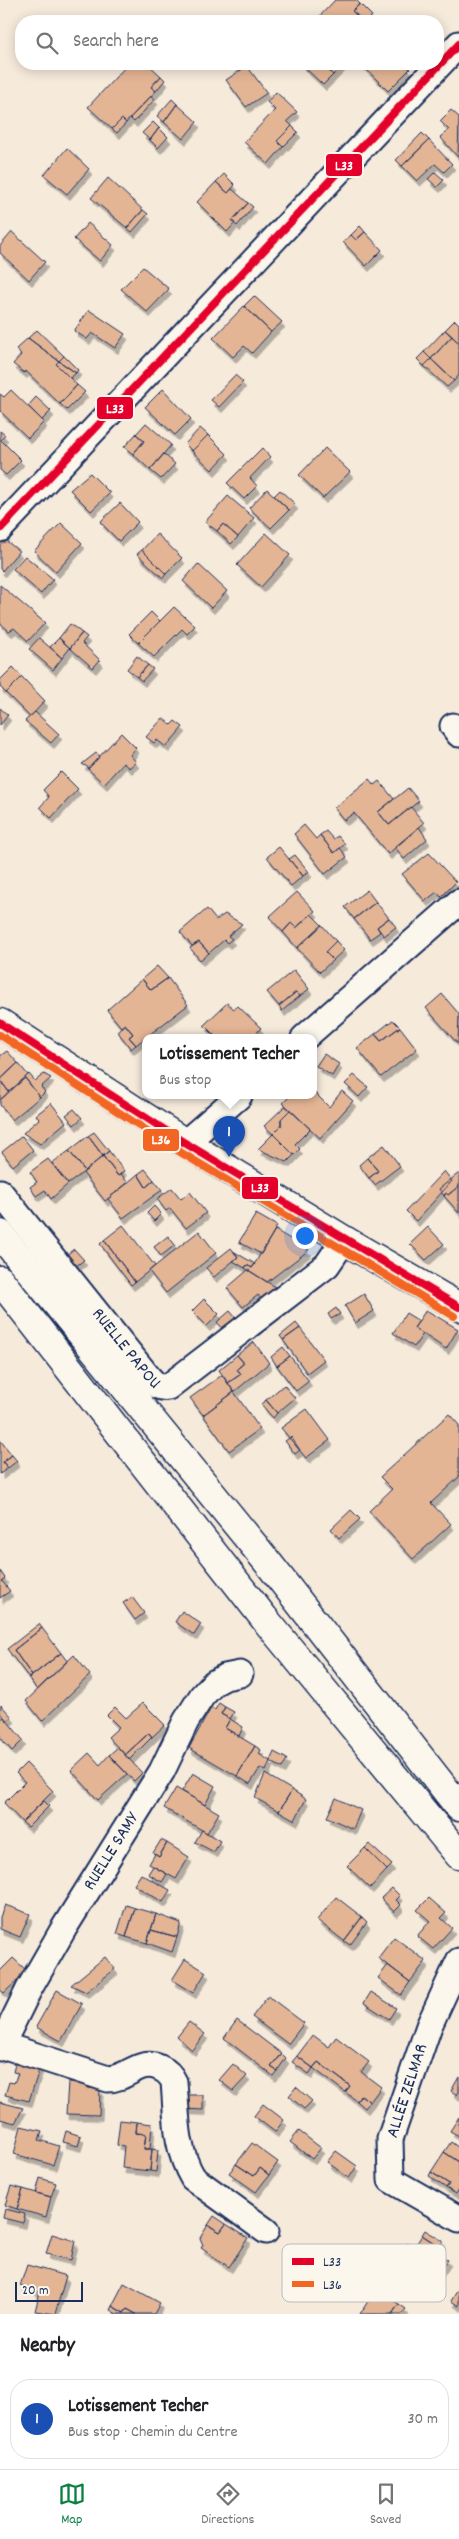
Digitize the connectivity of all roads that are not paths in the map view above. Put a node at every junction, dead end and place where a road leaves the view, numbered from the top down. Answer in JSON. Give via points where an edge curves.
{"nodes":[{"id":1,"x":459,"y":44,"type":"edge"},
{"id":2,"x":444,"y":60,"type":"edge"},
{"id":3,"x":434,"y":70,"type":"edge"},
{"id":4,"x":0,"y":529,"type":"edge"},
{"id":5,"x":459,"y":902,"type":"edge"},
{"id":6,"x":0,"y":1023,"type":"edge"},
{"id":7,"x":309,"y":1034,"type":"edge"},
{"id":8,"x":236,"y":1099,"type":"edge"},
{"id":9,"x":185,"y":1143,"type":"junction"},
{"id":10,"x":0,"y":1192,"type":"edge"},
{"id":11,"x":0,"y":1234,"type":"edge"},
{"id":12,"x":344,"y":1240,"type":"junction"},
{"id":13,"x":0,"y":1280,"type":"edge"},
{"id":14,"x":459,"y":1307,"type":"edge"},
{"id":15,"x":240,"y":1674,"type":"dead end"},
{"id":16,"x":459,"y":1807,"type":"edge"},
{"id":17,"x":459,"y":1855,"type":"edge"},
{"id":18,"x":459,"y":1961,"type":"edge"},
{"id":19,"x":1,"y":2047,"type":"edge"},
{"id":20,"x":459,"y":2219,"type":"edge"},
{"id":21,"x":266,"y":2231,"type":"dead end"}],
"edges":[{"from":1,"to":2,"type":"street"},
{"from":3,"to":4,"type":"street"},
{"from":5,"to":7,"type":"street"},
{"from":6,"to":9,"type":"main road"},
{"from":8,"to":9,"type":"street"},
{"from":9,"to":12,"type":"main road"},
{"from":10,"to":12,"type":"street","name":"RUELLE PAPOU","via":[[158,1388],[168,1387],[327,1265]]},
{"from":11,"to":16,"type":"main road","via":[[269,1564]]},
{"from":12,"to":14,"type":"main road"},
{"from":13,"to":17,"type":"main road","via":[[264,1618]]},
{"from":15,"to":19,"type":"street","name":"RUELLE SAMY","via":[[214,1683],[202,1696],[162,1770],[59,1937]]},
{"from":18,"to":20,"type":"street","name":"ALLÉE ZELMAR","via":[[429,2026],[390,2139],[391,2180]]},
{"from":19,"to":21,"type":"street","via":[[108,2079],[143,2065],[164,2070],[174,2082],[179,2144],[193,2178]]}]}
